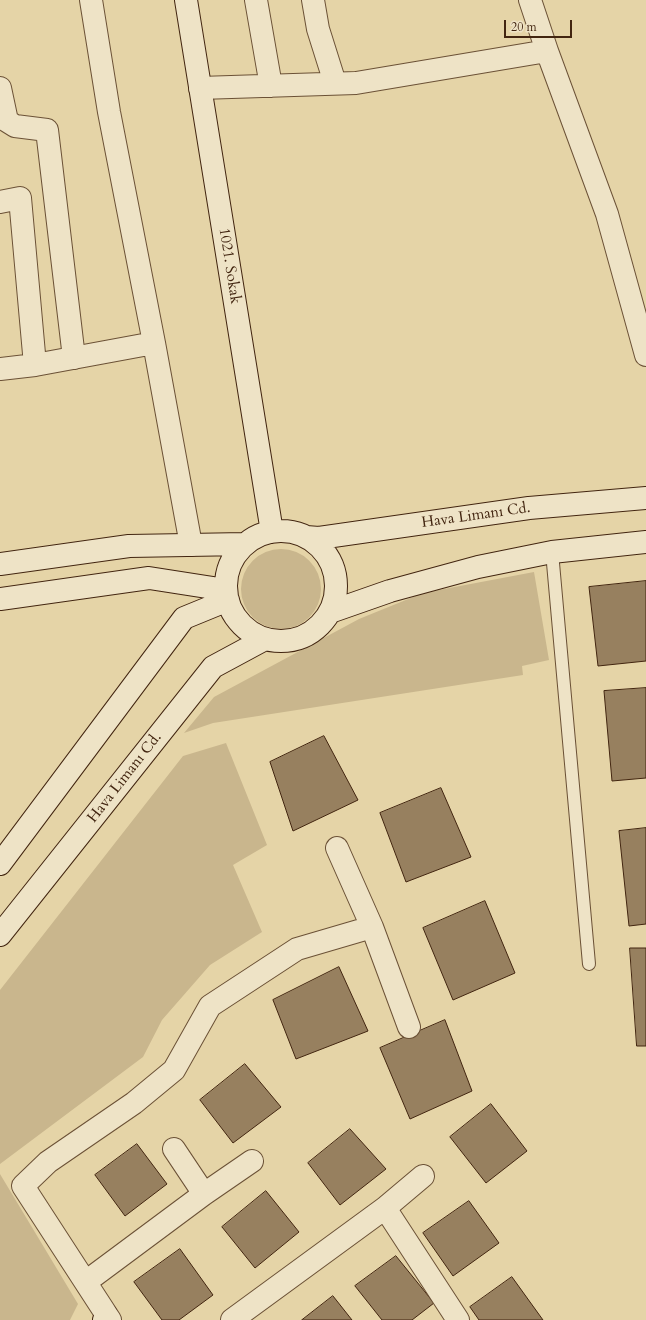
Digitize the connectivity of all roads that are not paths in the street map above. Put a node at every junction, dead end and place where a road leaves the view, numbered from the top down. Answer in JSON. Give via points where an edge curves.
{"nodes":[{"id":1,"x":90,"y":0,"type":"edge"},
{"id":2,"x":186,"y":0,"type":"edge"},
{"id":3,"x":256,"y":0,"type":"edge"},
{"id":4,"x":313,"y":0,"type":"edge"},
{"id":5,"x":530,"y":0,"type":"edge"},
{"id":6,"x":547,"y":51,"type":"junction"},
{"id":7,"x":335,"y":83,"type":"junction"},
{"id":8,"x":271,"y":86,"type":"junction"},
{"id":9,"x":200,"y":88,"type":"junction"},
{"id":10,"x":1,"y":98,"type":"edge"},
{"id":11,"x":0,"y":202,"type":"edge"},
{"id":12,"x":154,"y":343,"type":"junction"},
{"id":13,"x":646,"y":355,"type":"edge"},
{"id":14,"x":74,"y":358,"type":"junction"},
{"id":15,"x":35,"y":365,"type":"junction"},
{"id":16,"x":0,"y":369,"type":"edge"},
{"id":17,"x":646,"y":498,"type":"edge"},
{"id":18,"x":272,"y":532,"type":"junction"},
{"id":19,"x":306,"y":537,"type":"junction"},
{"id":20,"x":646,"y":542,"type":"edge"},
{"id":21,"x":245,"y":544,"type":"junction"},
{"id":22,"x":191,"y":546,"type":"junction"},
{"id":23,"x":552,"y":552,"type":"junction"},
{"id":24,"x":0,"y":564,"type":"edge"},
{"id":25,"x":227,"y":595,"type":"junction"},
{"id":26,"x":0,"y":599,"type":"edge"},
{"id":27,"x":330,"y":612,"type":"junction"},
{"id":28,"x":265,"y":639,"type":"junction"},
{"id":29,"x":337,"y":848,"type":"dead end"},
{"id":30,"x":0,"y":864,"type":"edge"},
{"id":31,"x":372,"y":927,"type":"junction"},
{"id":32,"x":0,"y":935,"type":"edge"},
{"id":33,"x":589,"y":964,"type":"dead end"},
{"id":34,"x":410,"y":1027,"type":"dead end"},
{"id":35,"x":174,"y":1148,"type":"dead end"},
{"id":36,"x":252,"y":1161,"type":"dead end"},
{"id":37,"x":423,"y":1176,"type":"dead end"},
{"id":38,"x":204,"y":1194,"type":"junction"},
{"id":39,"x":385,"y":1208,"type":"junction"},
{"id":40,"x":87,"y":1281,"type":"junction"},
{"id":41,"x":107,"y":1318,"type":"edge"},
{"id":42,"x":232,"y":1320,"type":"edge"},
{"id":43,"x":458,"y":1320,"type":"edge"}],
"edges":[{"from":1,"to":12,"type":"street"},
{"from":2,"to":9,"type":"street","name":"1021. Sokak"},
{"from":3,"to":8,"type":"street"},
{"from":4,"to":7,"type":"street","via":[[318,29]]},
{"from":5,"to":6,"type":"street"},
{"from":6,"to":7,"type":"street","via":[[356,83]]},
{"from":6,"to":13,"type":"street","via":[[607,214]]},
{"from":7,"to":8,"type":"street"},
{"from":8,"to":9,"type":"street"},
{"from":9,"to":18,"type":"street","name":"1021. Sokak"},
{"from":10,"to":14,"type":"street","via":[[7,121],[15,126],[47,130]]},
{"from":11,"to":15,"type":"street","via":[[20,198]]},
{"from":12,"to":14,"type":"street"},
{"from":12,"to":22,"type":"street"},
{"from":14,"to":15,"type":"street"},
{"from":15,"to":16,"type":"street"},
{"from":17,"to":19,"type":"street","name":"Hava Limanı Cd.","via":[[529,508],[318,538]]},
{"from":18,"to":19,"type":"street","via":[[289,531]]},
{"from":18,"to":21,"type":"street","via":[[257,536]]},
{"from":19,"to":27,"type":"street","via":[[321,547],[336,578],[336,596]]},
{"from":20,"to":23,"type":"street"},
{"from":21,"to":22,"type":"street"},
{"from":21,"to":25,"type":"street","via":[[234,557],[228,573]]},
{"from":22,"to":24,"type":"street","via":[[129,546]]},
{"from":23,"to":27,"type":"street","via":[[478,567],[390,591]]},
{"from":23,"to":33,"type":"lane"},
{"from":25,"to":26,"type":"street","via":[[149,578]]},
{"from":25,"to":28,"type":"street","via":[[236,617],[248,630]]},
{"from":25,"to":30,"type":"street","via":[[184,618]]},
{"from":27,"to":28,"type":"street","via":[[318,627],[302,637],[284,641]]},
{"from":28,"to":32,"type":"street","name":"Hava Limanı Cd.","via":[[213,667]]},
{"from":29,"to":31,"type":"street"},
{"from":31,"to":34,"type":"street"},
{"from":31,"to":40,"type":"street","via":[[297,949],[210,1006],[174,1070],[134,1102],[48,1162],[23,1186]]},
{"from":35,"to":38,"type":"street"},
{"from":36,"to":38,"type":"street"},
{"from":37,"to":39,"type":"street"},
{"from":38,"to":40,"type":"street"},
{"from":39,"to":42,"type":"street"},
{"from":39,"to":43,"type":"street"},
{"from":40,"to":41,"type":"street"}]}
